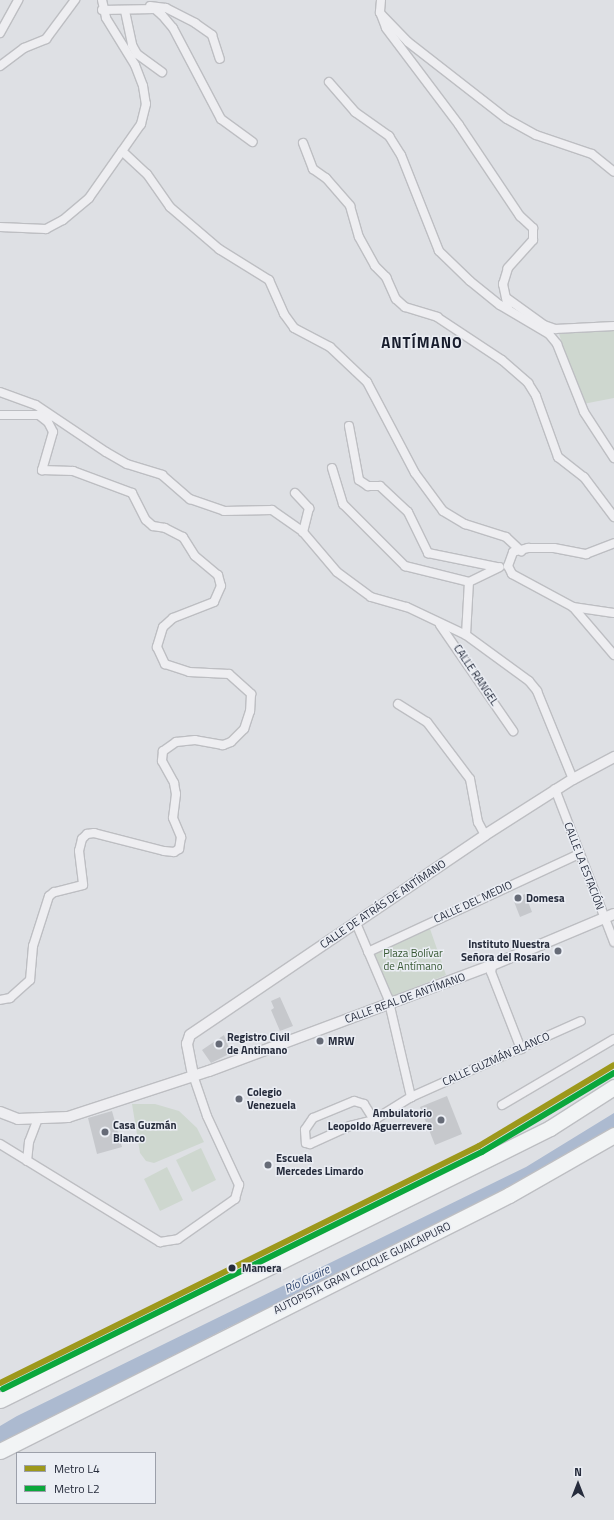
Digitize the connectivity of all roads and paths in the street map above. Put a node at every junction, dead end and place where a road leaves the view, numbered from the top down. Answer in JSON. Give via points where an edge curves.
{"nodes":[{"id":1,"x":18,"y":0,"type":"edge"},
{"id":2,"x":75,"y":0,"type":"edge"},
{"id":3,"x":102,"y":0,"type":"edge"},
{"id":4,"x":381,"y":0,"type":"edge"},
{"id":5,"x":144,"y":9,"type":"junction"},
{"id":6,"x":102,"y":10,"type":"junction"},
{"id":7,"x":125,"y":11,"type":"junction"},
{"id":8,"x":380,"y":12,"type":"junction"},
{"id":9,"x":0,"y":33,"type":"edge"},
{"id":10,"x":220,"y":59,"type":"dead end"},
{"id":11,"x":0,"y":66,"type":"edge"},
{"id":12,"x":162,"y":72,"type":"dead end"},
{"id":13,"x":329,"y":82,"type":"dead end"},
{"id":14,"x":253,"y":142,"type":"dead end"},
{"id":15,"x":303,"y":143,"type":"dead end"},
{"id":16,"x":122,"y":151,"type":"junction"},
{"id":17,"x":614,"y":172,"type":"edge"},
{"id":18,"x":0,"y":227,"type":"edge"},
{"id":19,"x":508,"y":304,"type":"junction"},
{"id":20,"x":614,"y":326,"type":"edge"},
{"id":21,"x":0,"y":392,"type":"edge"},
{"id":22,"x":0,"y":415,"type":"edge"},
{"id":23,"x":349,"y":426,"type":"dead end"},
{"id":24,"x":614,"y":458,"type":"edge"},
{"id":25,"x":332,"y":468,"type":"dead end"},
{"id":26,"x":295,"y":493,"type":"dead end"},
{"id":27,"x":614,"y":517,"type":"edge"},
{"id":28,"x":303,"y":532,"type":"junction"},
{"id":29,"x":614,"y":543,"type":"edge"},
{"id":30,"x":520,"y":551,"type":"junction"},
{"id":31,"x":508,"y":566,"type":"junction"},
{"id":32,"x":497,"y":567,"type":"junction"},
{"id":33,"x":469,"y":582,"type":"junction"},
{"id":34,"x":573,"y":607,"type":"junction"},
{"id":35,"x":614,"y":613,"type":"edge"},
{"id":36,"x":436,"y":621,"type":"junction"},
{"id":37,"x":466,"y":635,"type":"junction"},
{"id":38,"x":614,"y":656,"type":"edge"},
{"id":39,"x":398,"y":704,"type":"dead end"},
{"id":40,"x":513,"y":731,"type":"dead end"},
{"id":41,"x":614,"y":757,"type":"edge"},
{"id":42,"x":573,"y":779,"type":"junction"},
{"id":43,"x":556,"y":789,"type":"junction"},
{"id":44,"x":485,"y":835,"type":"junction"},
{"id":45,"x":579,"y":854,"type":"junction"},
{"id":46,"x":614,"y":914,"type":"edge"},
{"id":47,"x":604,"y":919,"type":"junction"},
{"id":48,"x":356,"y":923,"type":"junction"},
{"id":49,"x":614,"y":942,"type":"edge"},
{"id":50,"x":368,"y":952,"type":"junction"},
{"id":51,"x":492,"y":964,"type":"junction"},
{"id":52,"x":0,"y":1000,"type":"edge"},
{"id":53,"x":388,"y":1001,"type":"junction"},
{"id":54,"x":581,"y":1021,"type":"dead end"},
{"id":55,"x":614,"y":1039,"type":"edge"},
{"id":56,"x":521,"y":1049,"type":"junction"},
{"id":57,"x":193,"y":1074,"type":"junction"},
{"id":58,"x":614,"y":1087,"type":"edge"},
{"id":59,"x":411,"y":1097,"type":"junction"},
{"id":60,"x":502,"y":1105,"type":"dead end"},
{"id":61,"x":0,"y":1112,"type":"edge"},
{"id":62,"x":38,"y":1119,"type":"junction"},
{"id":63,"x":374,"y":1120,"type":"junction"},
{"id":64,"x":614,"y":1136,"type":"edge"},
{"id":65,"x":0,"y":1144,"type":"edge"},
{"id":66,"x":27,"y":1161,"type":"junction"},
{"id":67,"x":0,"y":1400,"type":"edge"},
{"id":68,"x":0,"y":1451,"type":"edge"}],
"edges":[{"from":1,"to":9,"type":"street"},
{"from":2,"to":11,"type":"street","via":[[46,39],[24,48]]},
{"from":3,"to":6,"type":"street"},
{"from":4,"to":8,"type":"street"},
{"from":5,"to":7,"type":"street"},
{"from":5,"to":10,"type":"street","via":[[158,5],[195,23],[212,36]]},
{"from":5,"to":14,"type":"street","via":[[155,9],[173,28],[221,119]]},
{"from":6,"to":7,"type":"street"},
{"from":6,"to":16,"type":"street","via":[[135,65],[144,86],[146,104],[141,124]]},
{"from":7,"to":12,"type":"street","via":[[132,45],[137,54]]},
{"from":8,"to":17,"type":"street","via":[[408,42],[507,119],[536,135],[592,154]]},
{"from":8,"to":19,"type":"street","via":[[386,28],[458,125],[520,216],[533,228],[534,240],[508,268],[504,284]]},
{"from":13,"to":19,"type":"street","via":[[355,112],[389,136],[401,155],[439,251],[470,281]]},
{"from":15,"to":27,"type":"street","via":[[312,169],[326,178],[350,206],[359,237],[375,266],[386,277],[396,299],[405,307],[442,321],[502,360],[528,383],[536,396],[558,457],[584,476]]},
{"from":16,"to":18,"type":"street","via":[[89,198],[62,220],[46,229]]},
{"from":16,"to":30,"type":"street","via":[[147,174],[170,207],[219,249],[268,280],[284,314],[294,328],[330,347],[367,382],[415,473],[443,511],[465,524],[506,537]]},
{"from":19,"to":20,"type":"street","via":[[555,329]]},
{"from":19,"to":24,"type":"street","via":[[549,334],[557,344],[584,412]]},
{"from":21,"to":28,"type":"street","via":[[36,404],[127,464],[162,475],[190,499],[224,511],[272,510]]},
{"from":22,"to":52,"type":"street","via":[[40,415],[48,422],[53,432],[42,470],[73,471],[132,493],[146,520],[153,526],[165,528],[183,537],[195,556],[218,575],[221,586],[214,602],[174,618],[163,628],[157,647],[165,664],[188,672],[229,674],[251,694],[250,711],[244,729],[231,742],[223,745],[195,740],[176,742],[163,751],[162,761],[174,783],[176,794],[173,818],[181,837],[178,849],[174,852],[164,851],[94,833],[87,834],[82,839],[79,851],[83,885],[54,892],[49,896],[33,946],[30,980],[10,998]]},
{"from":23,"to":32,"type":"street","via":[[360,480],[368,486],[380,486],[408,512],[428,554]]},
{"from":25,"to":33,"type":"street","via":[[343,504],[405,566]]},
{"from":26,"to":28,"type":"street","via":[[309,508]]},
{"from":28,"to":36,"type":"street","via":[[337,572],[371,597],[407,607]]},
{"from":29,"to":30,"type":"street","via":[[586,554],[554,548]]},
{"from":30,"to":31,"type":"street","via":[[513,552]]},
{"from":31,"to":32,"type":"street"},
{"from":31,"to":34,"type":"street","via":[[512,574]]},
{"from":32,"to":33,"type":"street"},
{"from":33,"to":37,"type":"street"},
{"from":34,"to":35,"type":"street"},
{"from":34,"to":38,"type":"street"},
{"from":36,"to":37,"type":"street"},
{"from":36,"to":40,"type":"street","name":"CALLE RANGEL"},
{"from":37,"to":42,"type":"street","via":[[529,681],[537,691]]},
{"from":39,"to":44,"type":"street","via":[[427,722],[470,779],[478,822]]},
{"from":41,"to":42,"type":"street","name":"CALLE DE ATRÁS DE ANTÍMANO"},
{"from":42,"to":43,"type":"street","name":"CALLE DE ATRÁS DE ANTÍMANO"},
{"from":43,"to":44,"type":"street","name":"CALLE DE ATRÁS DE ANTÍMANO"},
{"from":43,"to":45,"type":"street","name":"CALLE LA ESTACIÓN"},
{"from":44,"to":48,"type":"street","name":"CALLE DE ATRÁS DE ANTÍMANO"},
{"from":45,"to":47,"type":"street","name":"CALLE LA ESTACIÓN"},
{"from":45,"to":50,"type":"street","name":"CALLE DEL MEDIO"},
{"from":46,"to":47,"type":"street","name":"CALLE REAL DE ANTÍMANO"},
{"from":47,"to":49,"type":"street","name":"CALLE LA ESTACIÓN"},
{"from":47,"to":51,"type":"street","name":"CALLE REAL DE ANTÍMANO"},
{"from":48,"to":50,"type":"street"},
{"from":48,"to":57,"type":"street","name":"CALLE DE ATRÁS DE ANTÍMANO","via":[[190,1035],[186,1044]]},
{"from":50,"to":53,"type":"street"},
{"from":51,"to":53,"type":"street","name":"CALLE REAL DE ANTÍMANO"},
{"from":51,"to":56,"type":"street"},
{"from":53,"to":57,"type":"street","name":"CALLE REAL DE ANTÍMANO"},
{"from":53,"to":59,"type":"street"},
{"from":54,"to":56,"type":"street","name":"CALLE GUZMÁN BLANCO"},
{"from":55,"to":60,"type":"street"},
{"from":56,"to":59,"type":"street","name":"CALLE GUZMÁN BLANCO"},
{"from":57,"to":62,"type":"street","name":"CALLE REAL DE ANTÍMANO","via":[[68,1117]]},
{"from":57,"to":66,"type":"street","via":[[207,1116],[239,1185],[235,1199],[178,1239],[160,1242]]},
{"from":58,"to":67,"type":"highway","via":[[550,1128]]},
{"from":59,"to":63,"type":"street","name":"CALLE GUZMÁN BLANCO"},
{"from":61,"to":62,"type":"street","name":"CALLE REAL DE ANTÍMANO","via":[[18,1119]]},
{"from":62,"to":66,"type":"street","via":[[29,1142]]},
{"from":63,"to":63,"type":"street","name":"CALLE GUZMÁN BLANCO","via":[[350,1126],[310,1144],[306,1143],[305,1130],[313,1118],[354,1101],[364,1104]]},
{"from":64,"to":68,"type":"highway","name":"AUTOPISTA GRAN CACIQUE GUAICAIPURO","via":[[509,1195]]},
{"from":65,"to":66,"type":"street"}]}
